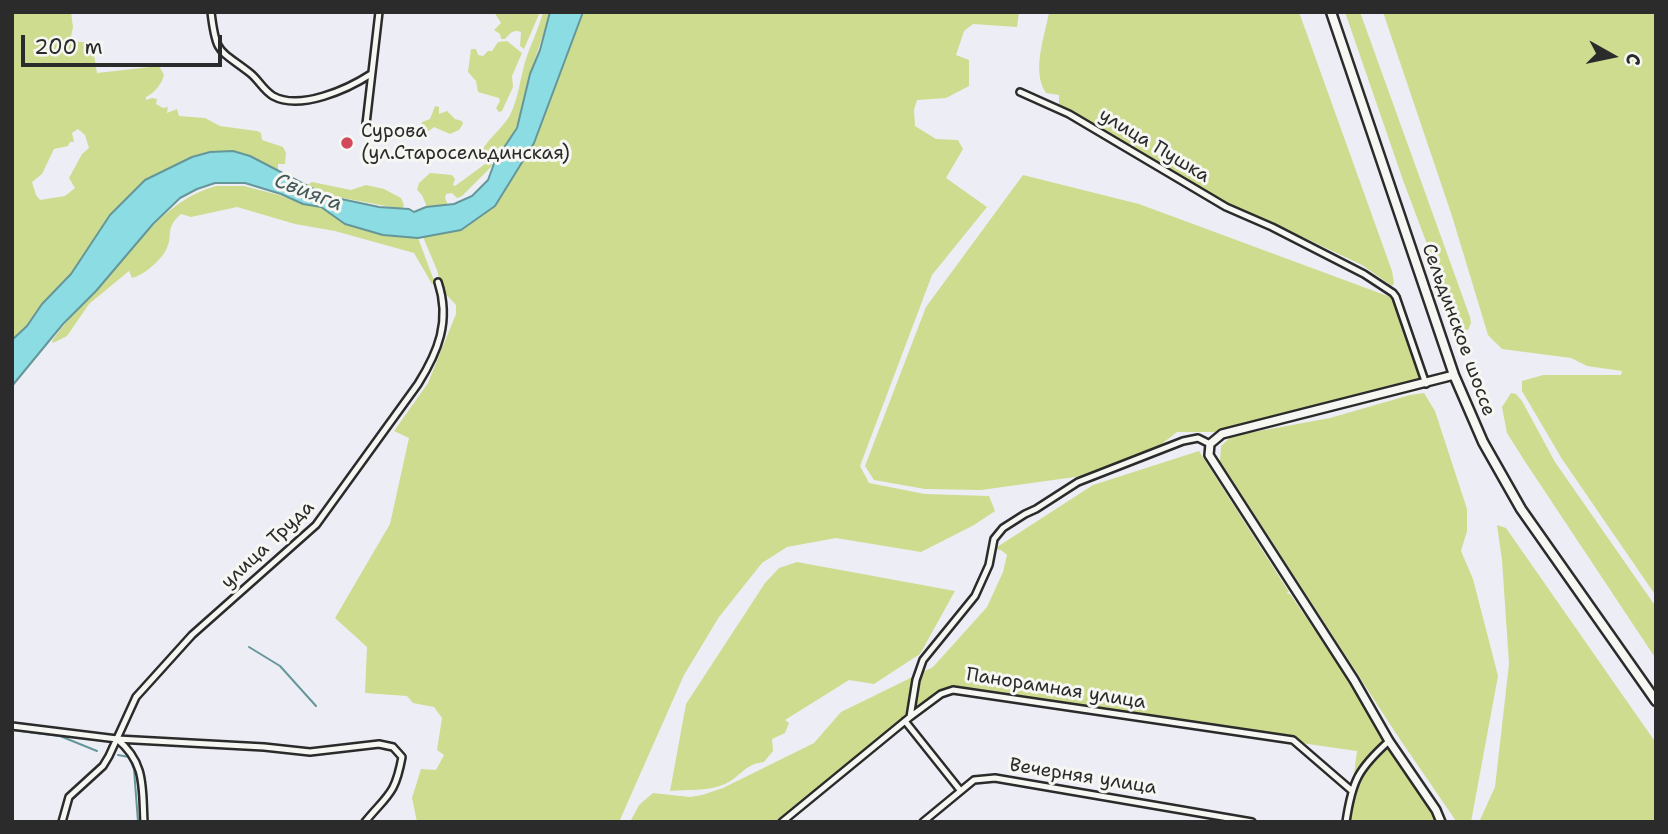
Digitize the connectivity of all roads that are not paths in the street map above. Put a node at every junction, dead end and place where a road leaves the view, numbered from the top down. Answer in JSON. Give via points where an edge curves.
{"nodes":[{"id":1,"x":211,"y":12,"type":"edge"},
{"id":2,"x":379,"y":12,"type":"edge"},
{"id":3,"x":1331,"y":12,"type":"edge"},
{"id":4,"x":371,"y":74,"type":"junction"},
{"id":5,"x":1020,"y":92,"type":"dead end"},
{"id":6,"x":366,"y":124,"type":"dead end"},
{"id":7,"x":438,"y":282,"type":"dead end"},
{"id":8,"x":1454,"y":375,"type":"junction"},
{"id":9,"x":1426,"y":384,"type":"junction"},
{"id":10,"x":1210,"y":444,"type":"junction"},
{"id":11,"x":1656,"y":701,"type":"edge"},
{"id":12,"x":907,"y":719,"type":"junction"},
{"id":13,"x":12,"y":726,"type":"edge"},
{"id":14,"x":117,"y":739,"type":"junction"},
{"id":15,"x":1389,"y":741,"type":"junction"},
{"id":16,"x":960,"y":790,"type":"junction"},
{"id":17,"x":1351,"y":790,"type":"junction"},
{"id":18,"x":62,"y":822,"type":"edge"},
{"id":19,"x":144,"y":822,"type":"edge"},
{"id":20,"x":365,"y":822,"type":"edge"},
{"id":21,"x":782,"y":822,"type":"edge"},
{"id":22,"x":923,"y":822,"type":"edge"},
{"id":23,"x":1252,"y":822,"type":"edge"},
{"id":24,"x":1346,"y":822,"type":"edge"},
{"id":25,"x":1441,"y":822,"type":"edge"}],
"edges":[{"from":1,"to":4,"type":"street","via":[[223,54],[278,98],[323,96]]},
{"from":2,"to":4,"type":"street"},
{"from":3,"to":8,"type":"main road","name":"Сельдинское шоссе"},
{"from":4,"to":6,"type":"street"},
{"from":5,"to":9,"type":"street","name":"улица Пушка","via":[[1069,114],[1226,207],[1364,274],[1393,293]]},
{"from":7,"to":14,"type":"street","name":"улица Труда","via":[[444,304],[442,335],[418,384],[316,525],[192,635],[136,697]]},
{"from":8,"to":9,"type":"street"},
{"from":8,"to":11,"type":"main road","name":"Сельдинское шоссе","via":[[1491,465]]},
{"from":9,"to":10,"type":"street","via":[[1222,434]]},
{"from":10,"to":12,"type":"street","via":[[1198,438],[1183,441],[1078,482],[1003,528],[994,539],[975,596],[923,660]]},
{"from":10,"to":15,"type":"street","via":[[1212,463]]},
{"from":12,"to":16,"type":"street"},
{"from":12,"to":17,"type":"street","name":"Панорамная улица","via":[[953,690],[1293,740]]},
{"from":12,"to":21,"type":"street","name":"Панорамная улица"},
{"from":13,"to":14,"type":"street"},
{"from":14,"to":18,"type":"street","name":"улица Труда","via":[[103,766],[69,797]]},
{"from":14,"to":19,"type":"street","via":[[138,763]]},
{"from":14,"to":20,"type":"street","via":[[310,752],[367,744],[393,747],[402,757],[398,781]]},
{"from":15,"to":17,"type":"street"},
{"from":15,"to":25,"type":"street"},
{"from":16,"to":22,"type":"street","name":"Вечерняя улица"},
{"from":16,"to":23,"type":"street","name":"Вечерняя улица","via":[[974,780],[995,778]]},
{"from":17,"to":24,"type":"street"}]}
